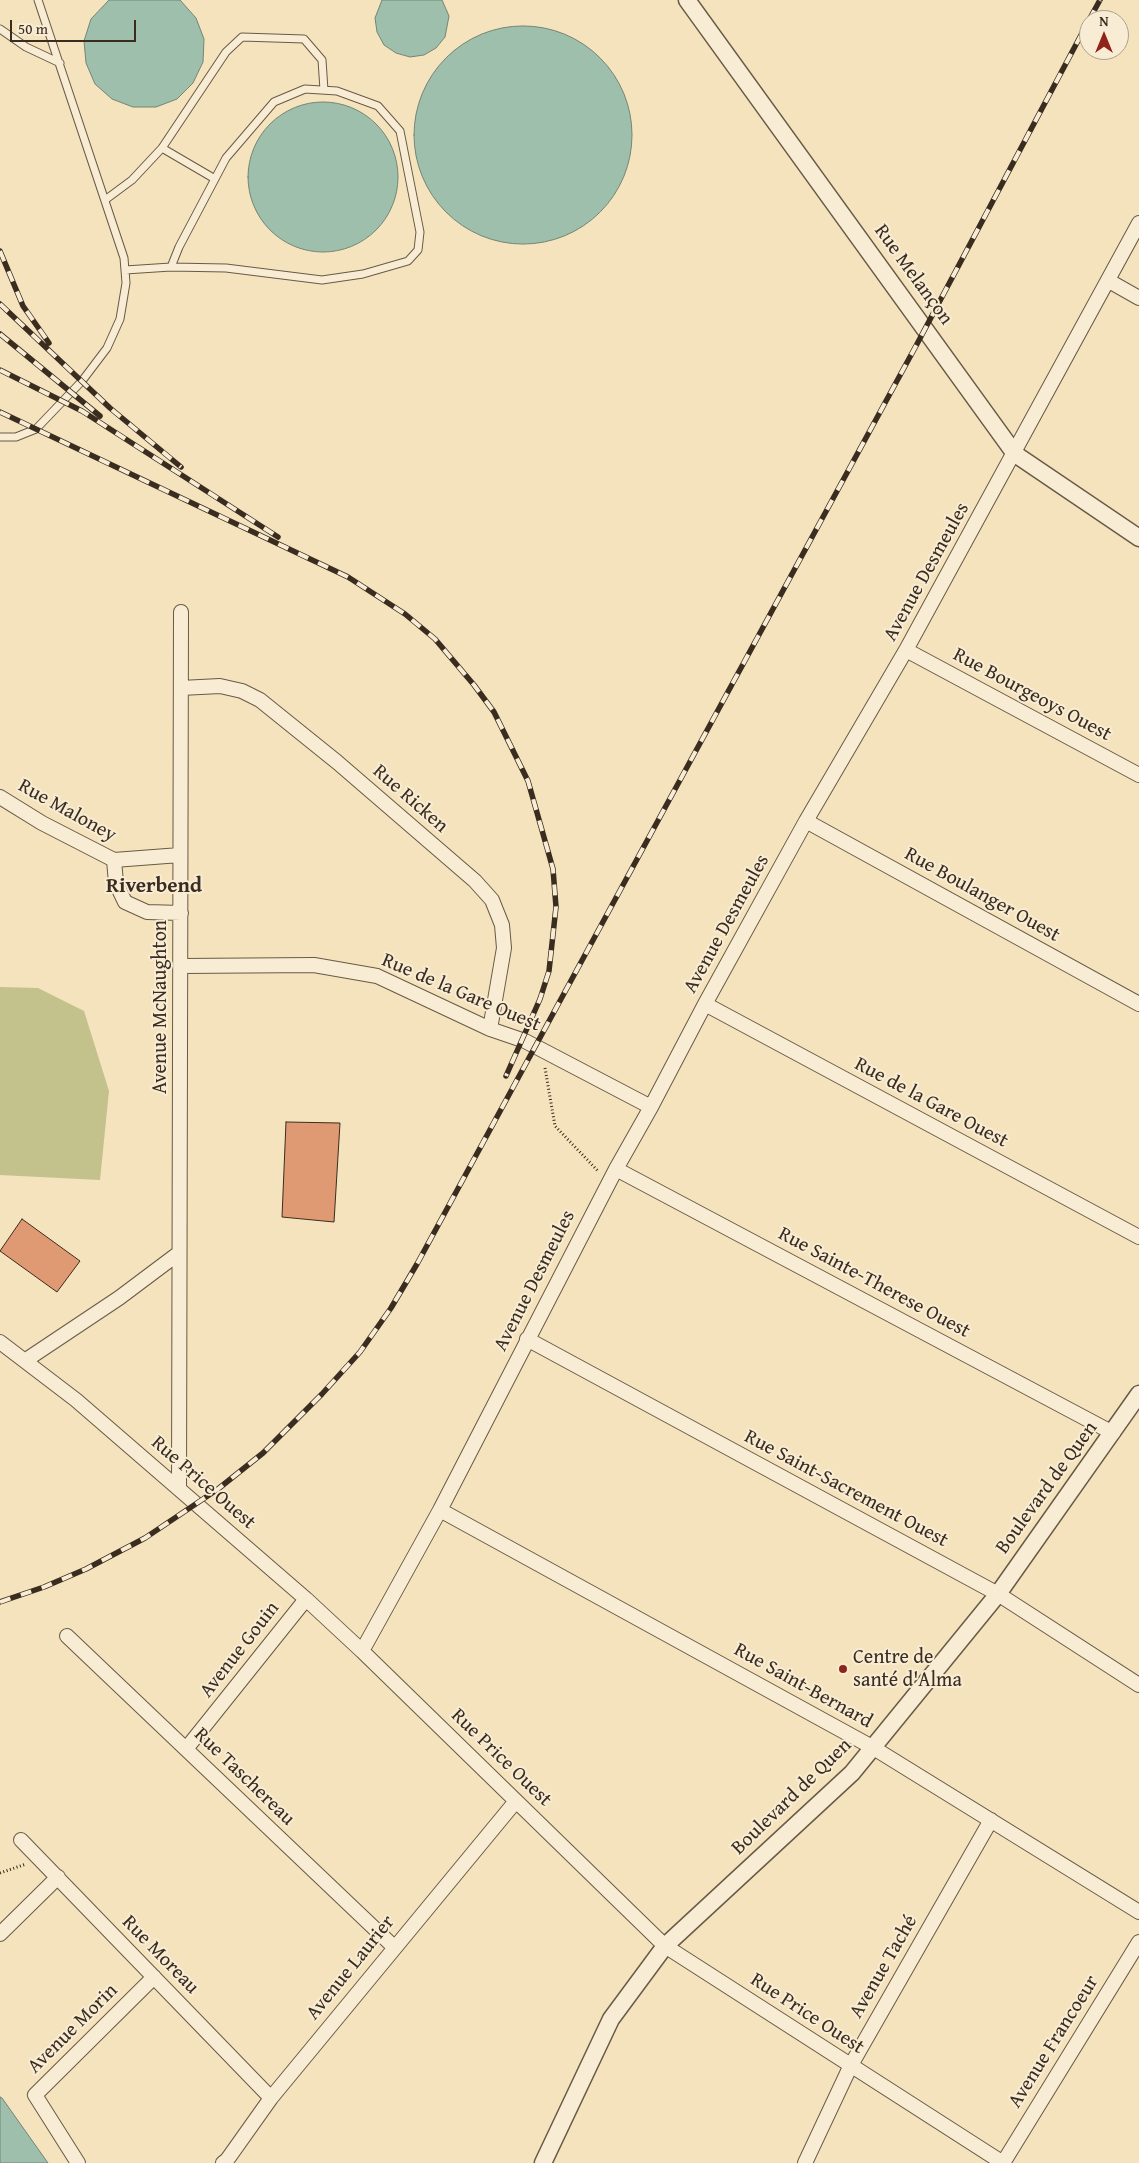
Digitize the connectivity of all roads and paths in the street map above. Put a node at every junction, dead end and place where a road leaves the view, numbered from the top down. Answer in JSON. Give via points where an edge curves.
{"nodes":[{"id":1,"x":38,"y":0,"type":"edge"},
{"id":2,"x":687,"y":0,"type":"edge"},
{"id":3,"x":0,"y":29,"type":"edge"},
{"id":4,"x":60,"y":63,"type":"junction"},
{"id":5,"x":324,"y":90,"type":"junction"},
{"id":6,"x":162,"y":148,"type":"junction"},
{"id":7,"x":215,"y":179,"type":"junction"},
{"id":8,"x":105,"y":200,"type":"junction"},
{"id":9,"x":1139,"y":223,"type":"edge"},
{"id":10,"x":171,"y":267,"type":"junction"},
{"id":11,"x":125,"y":270,"type":"junction"},
{"id":12,"x":1109,"y":281,"type":"junction"},
{"id":13,"x":1139,"y":298,"type":"edge"},
{"id":14,"x":0,"y":437,"type":"edge"},
{"id":15,"x":1015,"y":454,"type":"junction"},
{"id":16,"x":1139,"y":538,"type":"edge"},
{"id":17,"x":181,"y":612,"type":"dead end"},
{"id":18,"x":906,"y":650,"type":"junction"},
{"id":19,"x":181,"y":688,"type":"junction"},
{"id":20,"x":1139,"y":775,"type":"edge"},
{"id":21,"x":0,"y":797,"type":"edge"},
{"id":22,"x":806,"y":821,"type":"junction"},
{"id":23,"x":180,"y":855,"type":"junction"},
{"id":24,"x":114,"y":860,"type":"junction"},
{"id":25,"x":181,"y":913,"type":"junction"},
{"id":26,"x":182,"y":966,"type":"junction"},
{"id":27,"x":705,"y":1004,"type":"junction"},
{"id":28,"x":1139,"y":1004,"type":"edge"},
{"id":29,"x":490,"y":1028,"type":"junction"},
{"id":30,"x":542,"y":1050,"type":"junction"},
{"id":31,"x":651,"y":1107,"type":"junction"},
{"id":32,"x":616,"y":1169,"type":"junction"},
{"id":33,"x":609,"y":1182,"type":"junction"},
{"id":34,"x":1139,"y":1236,"type":"edge"},
{"id":35,"x":180,"y":1253,"type":"junction"},
{"id":36,"x":527,"y":1339,"type":"junction"},
{"id":37,"x":0,"y":1342,"type":"edge"},
{"id":38,"x":26,"y":1360,"type":"junction"},
{"id":39,"x":1139,"y":1394,"type":"edge"},
{"id":40,"x":1113,"y":1433,"type":"junction"},
{"id":41,"x":180,"y":1487,"type":"junction"},
{"id":42,"x":440,"y":1510,"type":"junction"},
{"id":43,"x":998,"y":1594,"type":"junction"},
{"id":44,"x":306,"y":1599,"type":"junction"},
{"id":45,"x":67,"y":1636,"type":"dead end"},
{"id":46,"x":362,"y":1650,"type":"junction"},
{"id":47,"x":1139,"y":1685,"type":"edge"},
{"id":48,"x":872,"y":1747,"type":"junction"},
{"id":49,"x":186,"y":1749,"type":"junction"},
{"id":50,"x":516,"y":1801,"type":"junction"},
{"id":51,"x":991,"y":1820,"type":"junction"},
{"id":52,"x":21,"y":1840,"type":"dead end"},
{"id":53,"x":40,"y":1860,"type":"junction"},
{"id":54,"x":0,"y":1873,"type":"edge"},
{"id":55,"x":58,"y":1877,"type":"junction"},
{"id":56,"x":1139,"y":1912,"type":"edge"},
{"id":57,"x":0,"y":1934,"type":"edge"},
{"id":58,"x":1139,"y":1942,"type":"edge"},
{"id":59,"x":664,"y":1946,"type":"junction"},
{"id":60,"x":394,"y":1947,"type":"junction"},
{"id":61,"x":154,"y":1977,"type":"junction"},
{"id":62,"x":851,"y":2065,"type":"junction"},
{"id":63,"x":271,"y":2098,"type":"junction"},
{"id":64,"x":78,"y":2163,"type":"edge"},
{"id":65,"x":223,"y":2163,"type":"edge"},
{"id":66,"x":543,"y":2163,"type":"edge"},
{"id":67,"x":805,"y":2163,"type":"edge"},
{"id":68,"x":1003,"y":2163,"type":"edge"}],
"edges":[{"from":1,"to":4,"type":"lane"},
{"from":2,"to":15,"type":"street","name":"Rue Melançon"},
{"from":3,"to":4,"type":"lane"},
{"from":4,"to":8,"type":"lane"},
{"from":5,"to":6,"type":"lane","via":[[322,60],[304,39],[242,37],[226,52]]},
{"from":5,"to":7,"type":"lane","via":[[305,89],[274,102],[226,158]]},
{"from":5,"to":10,"type":"lane","via":[[337,91],[378,106],[400,131],[420,232],[418,250],[408,261],[364,274],[322,280],[226,268]]},
{"from":6,"to":7,"type":"lane"},
{"from":6,"to":8,"type":"lane","via":[[132,180]]},
{"from":7,"to":10,"type":"lane","via":[[178,246]]},
{"from":8,"to":11,"type":"lane"},
{"from":9,"to":12,"type":"street","name":"Avenue Desmeules"},
{"from":10,"to":11,"type":"lane"},
{"from":11,"to":14,"type":"lane","via":[[120,319],[107,348],[86,376],[36,429],[16,437]]},
{"from":12,"to":13,"type":"street"},
{"from":12,"to":15,"type":"street","name":"Avenue Desmeules"},
{"from":15,"to":16,"type":"street","name":"Rue Melançon"},
{"from":15,"to":18,"type":"street","name":"Avenue Desmeules"},
{"from":17,"to":19,"type":"street","name":"Avenue McNaughton"},
{"from":18,"to":20,"type":"street","name":"Rue Bourgeoys Ouest"},
{"from":18,"to":22,"type":"street","name":"Avenue Desmeules"},
{"from":19,"to":23,"type":"street","name":"Avenue McNaughton"},
{"from":19,"to":29,"type":"street","name":"Rue Ricken","via":[[220,686],[242,691],[260,700],[475,881],[492,900],[502,925],[504,948]]},
{"from":21,"to":24,"type":"street","name":"Rue Maloney"},
{"from":22,"to":27,"type":"street","name":"Avenue Desmeules"},
{"from":22,"to":28,"type":"street","name":"Rue Boulanger Ouest"},
{"from":23,"to":24,"type":"street","name":"Rue Maloney"},
{"from":23,"to":25,"type":"street","name":"Avenue McNaughton"},
{"from":24,"to":25,"type":"street","name":"Rue Maloney","via":[[116,884],[125,902],[147,912]]},
{"from":25,"to":26,"type":"street","name":"Avenue McNaughton"},
{"from":26,"to":29,"type":"street","name":"Rue de la Gare Ouest","via":[[314,965],[377,976]]},
{"from":26,"to":35,"type":"street","name":"Avenue McNaughton"},
{"from":27,"to":31,"type":"street","name":"Avenue Desmeules"},
{"from":27,"to":34,"type":"street","name":"Rue de la Gare Ouest"},
{"from":29,"to":30,"type":"street","name":"Rue de la Gare Ouest"},
{"from":30,"to":31,"type":"street","name":"Rue de la Gare Ouest"},
{"from":30,"to":33,"type":"path","via":[[554,1126]]},
{"from":31,"to":32,"type":"street","name":"Avenue Desmeules"},
{"from":32,"to":33,"type":"street","name":"Avenue Desmeules"},
{"from":32,"to":40,"type":"street","name":"Rue Sainte-Therese Ouest"},
{"from":33,"to":36,"type":"street","name":"Avenue Desmeules"},
{"from":35,"to":38,"type":"street"},
{"from":35,"to":41,"type":"street","name":"Avenue McNaughton"},
{"from":36,"to":42,"type":"street","name":"Avenue Desmeules"},
{"from":36,"to":43,"type":"street","name":"Rue Saint-Sacrement Ouest"},
{"from":37,"to":38,"type":"street","name":"Rue Price Ouest"},
{"from":38,"to":41,"type":"street","name":"Rue Price Ouest"},
{"from":39,"to":40,"type":"street","name":"Boulevard de Quen"},
{"from":40,"to":43,"type":"street","name":"Boulevard de Quen"},
{"from":41,"to":44,"type":"street","name":"Rue Price Ouest"},
{"from":42,"to":46,"type":"street","name":"Avenue Desmeules"},
{"from":42,"to":48,"type":"street","name":"Rue Saint-Bernard"},
{"from":43,"to":47,"type":"street","name":"Rue Saint-Sacrement Ouest"},
{"from":43,"to":48,"type":"street","name":"Boulevard de Quen"},
{"from":44,"to":46,"type":"street","name":"Rue Price Ouest"},
{"from":44,"to":49,"type":"street","name":"Avenue Gouin"},
{"from":45,"to":49,"type":"street","name":"Rue Taschereau"},
{"from":46,"to":50,"type":"street","name":"Rue Price Ouest"},
{"from":48,"to":51,"type":"street","name":"Rue Saint-Bernard"},
{"from":48,"to":59,"type":"street","name":"Boulevard de Quen","via":[[852,1773]]},
{"from":49,"to":60,"type":"street","name":"Rue Taschereau"},
{"from":50,"to":59,"type":"street","name":"Rue Price Ouest"},
{"from":50,"to":60,"type":"street","name":"Avenue Laurier"},
{"from":51,"to":56,"type":"street","name":"Rue Saint-Bernard"},
{"from":51,"to":62,"type":"street","name":"Avenue Taché"},
{"from":52,"to":53,"type":"street","name":"Rue Moreau"},
{"from":53,"to":54,"type":"path"},
{"from":53,"to":55,"type":"street","name":"Rue Moreau"},
{"from":55,"to":57,"type":"street"},
{"from":55,"to":61,"type":"street","name":"Rue Moreau"},
{"from":58,"to":68,"type":"street","name":"Avenue Francoeur"},
{"from":59,"to":62,"type":"street","name":"Rue Price Ouest"},
{"from":59,"to":66,"type":"street","name":"Boulevard de Quen","via":[[611,2019]]},
{"from":60,"to":63,"type":"street","name":"Avenue Laurier"},
{"from":61,"to":63,"type":"street","name":"Rue Moreau"},
{"from":61,"to":64,"type":"street","name":"Avenue Morin","via":[[35,2095]]},
{"from":62,"to":67,"type":"street","name":"Avenue Taché"},
{"from":62,"to":68,"type":"street","name":"Rue Price Ouest"},
{"from":63,"to":65,"type":"street","name":"Avenue Laurier"}]}
